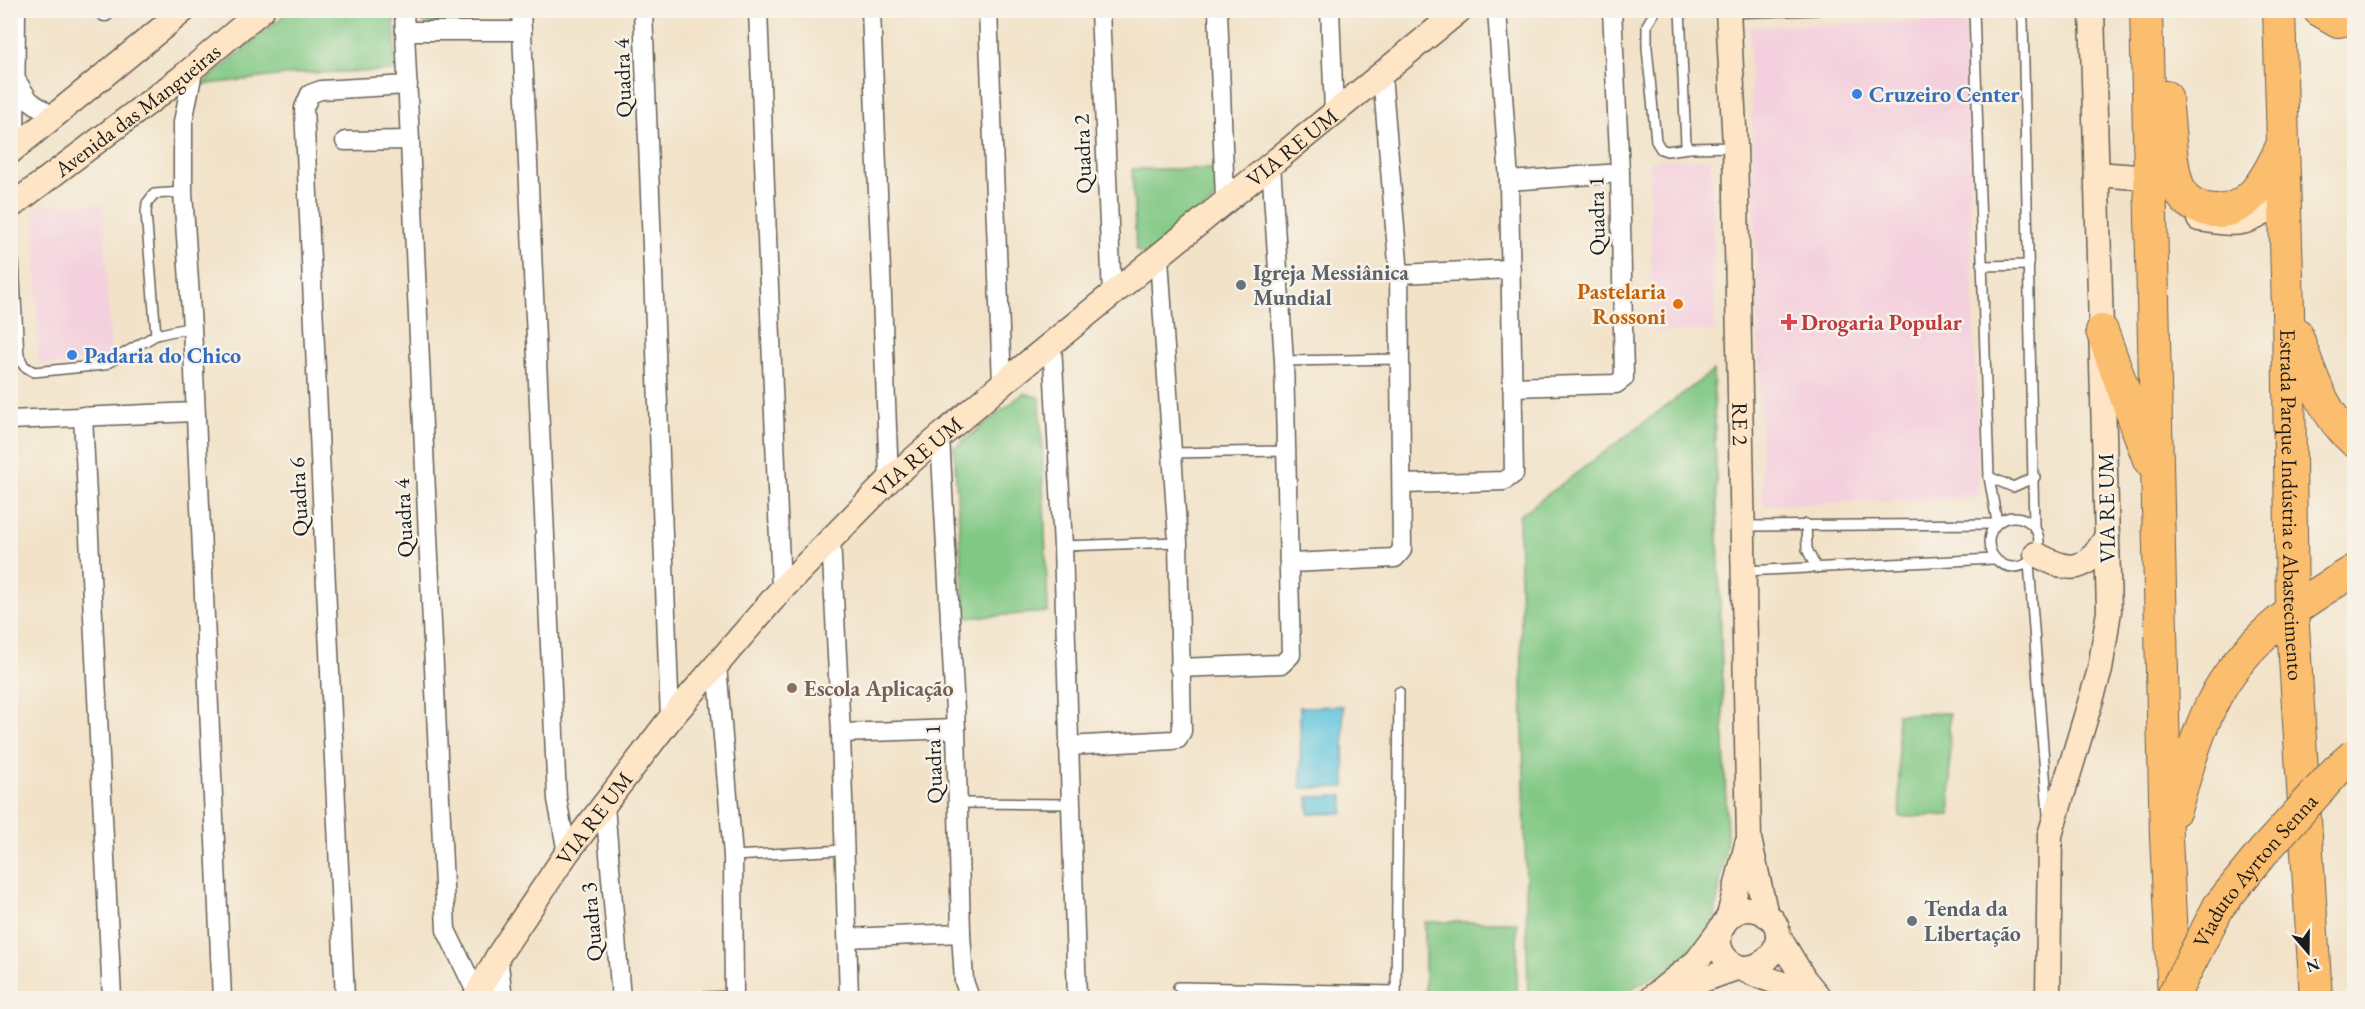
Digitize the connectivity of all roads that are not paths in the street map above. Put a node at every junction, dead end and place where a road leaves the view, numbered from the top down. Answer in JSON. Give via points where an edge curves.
{"nodes":[{"id":1,"x":16,"y":10,"type":"edge"},
{"id":2,"x":184,"y":10,"type":"edge"},
{"id":3,"x":262,"y":10,"type":"edge"},
{"id":4,"x":404,"y":10,"type":"edge"},
{"id":5,"x":521,"y":10,"type":"edge"},
{"id":6,"x":643,"y":10,"type":"edge"},
{"id":7,"x":758,"y":10,"type":"edge"},
{"id":8,"x":871,"y":10,"type":"edge"},
{"id":9,"x":988,"y":10,"type":"edge"},
{"id":10,"x":1101,"y":10,"type":"edge"},
{"id":11,"x":1218,"y":10,"type":"edge"},
{"id":12,"x":1330,"y":10,"type":"edge"},
{"id":13,"x":1497,"y":10,"type":"edge"},
{"id":14,"x":1612,"y":10,"type":"edge"},
{"id":15,"x":1656,"y":10,"type":"edge"},
{"id":16,"x":1680,"y":10,"type":"edge"},
{"id":17,"x":1817,"y":10,"type":"edge"},
{"id":18,"x":1974,"y":10,"type":"edge"},
{"id":19,"x":2017,"y":10,"type":"edge"},
{"id":20,"x":2092,"y":10,"type":"edge"},
{"id":21,"x":2146,"y":10,"type":"edge"},
{"id":22,"x":2152,"y":10,"type":"edge"},
{"id":23,"x":2279,"y":10,"type":"edge"},
{"id":24,"x":2319,"y":10,"type":"edge"},
{"id":25,"x":1728,"y":12,"type":"edge"},
{"id":26,"x":1449,"y":15,"type":"edge"},
{"id":27,"x":2355,"y":18,"type":"edge"},
{"id":28,"x":405,"y":31,"type":"junction"},
{"id":29,"x":522,"y":31,"type":"junction"},
{"id":30,"x":194,"y":67,"type":"junction"},
{"id":31,"x":1382,"y":75,"type":"junction"},
{"id":32,"x":13,"y":80,"type":"edge"},
{"id":33,"x":408,"y":85,"type":"junction"},
{"id":34,"x":166,"y":90,"type":"junction"},
{"id":35,"x":1334,"y":113,"type":"junction"},
{"id":36,"x":52,"y":117,"type":"junction"},
{"id":37,"x":183,"y":122,"type":"junction"},
{"id":38,"x":410,"y":140,"type":"junction"},
{"id":39,"x":345,"y":141,"type":"dead end"},
{"id":40,"x":1735,"y":147,"type":"junction"},
{"id":41,"x":1689,"y":148,"type":"junction"},
{"id":42,"x":2281,"y":148,"type":"junction"},
{"id":43,"x":13,"y":151,"type":"edge"},
{"id":44,"x":1271,"y":164,"type":"junction"},
{"id":45,"x":1620,"y":173,"type":"junction"},
{"id":46,"x":2097,"y":174,"type":"junction"},
{"id":47,"x":2150,"y":178,"type":"junction"},
{"id":48,"x":1509,"y":181,"type":"junction"},
{"id":49,"x":183,"y":192,"type":"junction"},
{"id":50,"x":1225,"y":200,"type":"junction"},
{"id":51,"x":2283,"y":200,"type":"junction"},
{"id":52,"x":10,"y":207,"type":"edge"},
{"id":53,"x":10,"y":249,"type":"edge"},
{"id":54,"x":1159,"y":258,"type":"junction"},
{"id":55,"x":2029,"y":265,"type":"junction"},
{"id":56,"x":1982,"y":266,"type":"junction"},
{"id":57,"x":1511,"y":269,"type":"junction"},
{"id":58,"x":1399,"y":274,"type":"junction"},
{"id":59,"x":1112,"y":296,"type":"junction"},
{"id":60,"x":2288,"y":310,"type":"junction"},
{"id":61,"x":192,"y":327,"type":"junction"},
{"id":62,"x":2102,"y":331,"type":"junction"},
{"id":63,"x":156,"y":335,"type":"junction"},
{"id":64,"x":1052,"y":344,"type":"junction"},
{"id":65,"x":1400,"y":359,"type":"junction"},
{"id":66,"x":1284,"y":361,"type":"junction"},
{"id":67,"x":1002,"y":384,"type":"junction"},
{"id":68,"x":1512,"y":387,"type":"junction"},
{"id":69,"x":194,"y":412,"type":"junction"},
{"id":70,"x":83,"y":416,"type":"junction"},
{"id":71,"x":10,"y":420,"type":"edge"},
{"id":72,"x":940,"y":437,"type":"junction"},
{"id":73,"x":2355,"y":441,"type":"edge"},
{"id":74,"x":1285,"y":451,"type":"junction"},
{"id":75,"x":1173,"y":453,"type":"junction"},
{"id":76,"x":1989,"y":477,"type":"junction"},
{"id":77,"x":2035,"y":477,"type":"junction"},
{"id":78,"x":889,"y":480,"type":"junction"},
{"id":79,"x":1403,"y":484,"type":"junction"},
{"id":80,"x":2158,"y":484,"type":"junction"},
{"id":81,"x":1997,"y":523,"type":"junction"},
{"id":82,"x":1806,"y":524,"type":"junction"},
{"id":83,"x":1740,"y":526,"type":"junction"},
{"id":84,"x":2034,"y":526,"type":"junction"},
{"id":85,"x":2107,"y":536,"type":"junction"},
{"id":86,"x":831,"y":539,"type":"junction"},
{"id":87,"x":1178,"y":542,"type":"junction"},
{"id":88,"x":1063,"y":546,"type":"junction"},
{"id":89,"x":2033,"y":558,"type":"junction"},
{"id":90,"x":1994,"y":559,"type":"junction"},
{"id":91,"x":1291,"y":563,"type":"junction"},
{"id":92,"x":1816,"y":568,"type":"junction"},
{"id":93,"x":2355,"y":570,"type":"edge"},
{"id":94,"x":1742,"y":572,"type":"junction"},
{"id":95,"x":781,"y":590,"type":"junction"},
{"id":96,"x":2292,"y":609,"type":"junction"},
{"id":97,"x":717,"y":665,"type":"junction"},
{"id":98,"x":1179,"y":668,"type":"junction"},
{"id":99,"x":1399,"y":692,"type":"dead end"},
{"id":100,"x":670,"y":719,"type":"junction"},
{"id":101,"x":956,"y":729,"type":"junction"},
{"id":102,"x":841,"y":733,"type":"junction"},
{"id":103,"x":1068,"y":746,"type":"junction"},
{"id":104,"x":2355,"y":755,"type":"edge"},
{"id":105,"x":959,"y":803,"type":"junction"},
{"id":106,"x":1070,"y":804,"type":"junction"},
{"id":107,"x":604,"y":806,"type":"junction"},
{"id":108,"x":2050,"y":835,"type":"junction"},
{"id":109,"x":2166,"y":837,"type":"junction"},
{"id":110,"x":1749,"y":838,"type":"junction"},
{"id":111,"x":844,"y":850,"type":"junction"},
{"id":112,"x":567,"y":853,"type":"junction"},
{"id":113,"x":733,"y":856,"type":"junction"},
{"id":114,"x":1725,"y":923,"type":"junction"},
{"id":115,"x":1772,"y":925,"type":"junction"},
{"id":116,"x":961,"y":933,"type":"junction"},
{"id":117,"x":848,"y":938,"type":"junction"},
{"id":118,"x":498,"y":956,"type":"junction"},
{"id":119,"x":1742,"y":967,"type":"junction"},
{"id":120,"x":1178,"y":987,"type":"dead end"},
{"id":121,"x":967,"y":990,"type":"edge"},
{"id":122,"x":2045,"y":992,"type":"edge"},
{"id":123,"x":1396,"y":995,"type":"edge"},
{"id":124,"x":476,"y":996,"type":"edge"},
{"id":125,"x":734,"y":997,"type":"edge"},
{"id":126,"x":1819,"y":997,"type":"edge"},
{"id":127,"x":112,"y":999,"type":"edge"},
{"id":128,"x":222,"y":999,"type":"edge"},
{"id":129,"x":345,"y":999,"type":"edge"},
{"id":130,"x":503,"y":999,"type":"edge"},
{"id":131,"x":621,"y":999,"type":"edge"},
{"id":132,"x":677,"y":999,"type":"edge"},
{"id":133,"x":849,"y":999,"type":"edge"},
{"id":134,"x":1077,"y":999,"type":"edge"},
{"id":135,"x":1651,"y":999,"type":"edge"},
{"id":136,"x":1656,"y":999,"type":"edge"},
{"id":137,"x":2173,"y":999,"type":"edge"},
{"id":138,"x":2316,"y":999,"type":"edge"}],
"edges":[{"from":1,"to":32,"type":"street"},
{"from":2,"to":36,"type":"street","name":"Avenida das Mangueiras"},
{"from":3,"to":30,"type":"street","name":"Avenida das Mangueiras"},
{"from":4,"to":28,"type":"street","name":"Quadra 4"},
{"from":5,"to":29,"type":"street"},
{"from":6,"to":100,"type":"street","name":"Quadra 4"},
{"from":7,"to":95,"type":"street"},
{"from":8,"to":78,"type":"street"},
{"from":9,"to":67,"type":"street"},
{"from":10,"to":59,"type":"street","name":"Quadra 2"},
{"from":11,"to":50,"type":"street"},
{"from":12,"to":35,"type":"street"},
{"from":13,"to":48,"type":"street"},
{"from":14,"to":45,"type":"street","name":"Quadra 1"},
{"from":15,"to":41,"type":"lane","via":[[1647,25],[1656,141],[1667,151]]},
{"from":16,"to":41,"type":"lane"},
{"from":17,"to":25,"type":"lane"},
{"from":18,"to":56,"type":"lane"},
{"from":19,"to":55,"type":"lane","via":[[2023,20]]},
{"from":20,"to":46,"type":"street","name":"VIA RE UM"},
{"from":21,"to":47,"type":"highway"},
{"from":22,"to":42,"type":"highway","via":[[2176,180],[2186,200],[2214,211],[2236,207],[2257,192]]},
{"from":23,"to":42,"type":"highway","name":"Estrada Parque Indústria e Abastecimento"},
{"from":24,"to":27,"type":"highway","via":[[2338,21]]},
{"from":25,"to":40,"type":"street","name":"RE 2"},
{"from":26,"to":31,"type":"street","name":"VIA RE UM"},
{"from":28,"to":29,"type":"street"},
{"from":28,"to":33,"type":"street","name":"Quadra 4"},
{"from":29,"to":112,"type":"street","via":[[557,799]]},
{"from":30,"to":34,"type":"street","name":"Avenida das Mangueiras"},
{"from":30,"to":37,"type":"street"},
{"from":31,"to":35,"type":"street","name":"VIA RE UM"},
{"from":31,"to":58,"type":"street"},
{"from":32,"to":36,"type":"street","via":[[29,100]]},
{"from":32,"to":43,"type":"street"},
{"from":33,"to":38,"type":"street","name":"Quadra 4"},
{"from":33,"to":129,"type":"street","name":"Quadra 6","via":[[321,90],[310,94],[304,108]]},
{"from":34,"to":37,"type":"street"},
{"from":34,"to":52,"type":"street","name":"Avenida das Mangueiras"},
{"from":35,"to":44,"type":"street","name":"VIA RE UM"},
{"from":36,"to":43,"type":"street","name":"Avenida das Mangueiras"},
{"from":37,"to":49,"type":"street"},
{"from":38,"to":39,"type":"street"},
{"from":38,"to":124,"type":"street","name":"Quadra 4","via":[[446,930]]},
{"from":40,"to":41,"type":"lane"},
{"from":40,"to":83,"type":"street","name":"RE 2"},
{"from":42,"to":51,"type":"highway","name":"Estrada Parque Indústria e Abastecimento"},
{"from":44,"to":50,"type":"street","name":"VIA RE UM"},
{"from":44,"to":66,"type":"street"},
{"from":45,"to":48,"type":"street"},
{"from":45,"to":68,"type":"street","name":"Quadra 1","via":[[1624,378],[1616,384]]},
{"from":46,"to":47,"type":"street"},
{"from":46,"to":62,"type":"street","name":"VIA RE UM"},
{"from":47,"to":51,"type":"street","via":[[2183,216],[2234,225],[2259,218]]},
{"from":47,"to":80,"type":"highway"},
{"from":48,"to":57,"type":"street"},
{"from":49,"to":61,"type":"street"},
{"from":49,"to":63,"type":"lane","via":[[154,194],[147,203]]},
{"from":50,"to":54,"type":"street","name":"VIA RE UM"},
{"from":51,"to":60,"type":"highway","name":"Estrada Parque Indústria e Abastecimento"},
{"from":53,"to":63,"type":"lane","via":[[14,260],[19,356],[28,370],[104,365]]},
{"from":54,"to":59,"type":"street","name":"VIA RE UM"},
{"from":54,"to":75,"type":"street"},
{"from":55,"to":56,"type":"lane"},
{"from":55,"to":77,"type":"lane"},
{"from":56,"to":76,"type":"lane"},
{"from":57,"to":58,"type":"street"},
{"from":57,"to":68,"type":"street"},
{"from":58,"to":65,"type":"street"},
{"from":59,"to":64,"type":"street","name":"VIA RE UM"},
{"from":60,"to":73,"type":"highway","via":[[2320,401],[2337,426]]},
{"from":60,"to":96,"type":"highway","name":"Estrada Parque Indústria e Abastecimento"},
{"from":61,"to":63,"type":"lane"},
{"from":61,"to":69,"type":"street"},
{"from":62,"to":80,"type":"highway"},
{"from":62,"to":85,"type":"street","name":"VIA RE UM"},
{"from":64,"to":67,"type":"street","name":"VIA RE UM"},
{"from":64,"to":88,"type":"street"},
{"from":65,"to":66,"type":"lane"},
{"from":65,"to":79,"type":"street"},
{"from":66,"to":74,"type":"street"},
{"from":67,"to":72,"type":"street","name":"VIA RE UM"},
{"from":68,"to":79,"type":"street","via":[[1511,478]]},
{"from":69,"to":70,"type":"street"},
{"from":69,"to":128,"type":"street"},
{"from":70,"to":71,"type":"street"},
{"from":70,"to":127,"type":"street"},
{"from":72,"to":78,"type":"street","name":"VIA RE UM"},
{"from":72,"to":101,"type":"street","name":"Quadra 1"},
{"from":74,"to":75,"type":"lane"},
{"from":74,"to":91,"type":"street"},
{"from":75,"to":87,"type":"street"},
{"from":76,"to":77,"type":"lane","via":[[2013,487]]},
{"from":76,"to":81,"type":"lane"},
{"from":77,"to":84,"type":"lane"},
{"from":78,"to":86,"type":"street","name":"VIA RE UM"},
{"from":79,"to":91,"type":"street","via":[[1402,550],[1398,557]]},
{"from":80,"to":109,"type":"highway"},
{"from":81,"to":82,"type":"lane"},
{"from":81,"to":84,"type":"lane","via":[[2017,516]]},
{"from":81,"to":90,"type":"lane","via":[[1990,533],[1989,547]]},
{"from":82,"to":83,"type":"lane"},
{"from":82,"to":92,"type":"lane","via":[[1807,549]]},
{"from":83,"to":94,"type":"street","name":"RE 2"},
{"from":84,"to":89,"type":"lane","via":[[2040,544]]},
{"from":85,"to":89,"type":"street","via":[[2095,557],[2073,568]]},
{"from":85,"to":108,"type":"street","name":"VIA RE UM","via":[[2109,611],[2100,670]]},
{"from":86,"to":95,"type":"street","name":"VIA RE UM"},
{"from":86,"to":102,"type":"street"},
{"from":87,"to":88,"type":"lane"},
{"from":87,"to":98,"type":"street"},
{"from":88,"to":103,"type":"street"},
{"from":89,"to":90,"type":"lane","via":[[2017,567]]},
{"from":89,"to":108,"type":"lane"},
{"from":90,"to":92,"type":"lane"},
{"from":91,"to":98,"type":"street","via":[[1288,660],[1282,664]]},
{"from":92,"to":94,"type":"lane"},
{"from":93,"to":96,"type":"highway"},
{"from":94,"to":110,"type":"street","name":"RE 2"},
{"from":95,"to":97,"type":"street","name":"VIA RE UM"},
{"from":96,"to":109,"type":"highway","via":[[2243,657],[2219,690],[2196,741]]},
{"from":96,"to":138,"type":"highway","name":"Estrada Parque Indústria e Abastecimento"},
{"from":97,"to":100,"type":"street","name":"VIA RE UM"},
{"from":97,"to":113,"type":"street"},
{"from":98,"to":103,"type":"street","via":[[1182,731],[1178,738]]},
{"from":99,"to":123,"type":"lane"},
{"from":100,"to":107,"type":"street","name":"VIA RE UM"},
{"from":101,"to":102,"type":"street"},
{"from":101,"to":105,"type":"street","name":"Quadra 1"},
{"from":102,"to":111,"type":"street"},
{"from":103,"to":106,"type":"street"},
{"from":104,"to":137,"type":"highway","name":"Viaduto Ayrton Senna","bridge":true,"via":[[2263,852],[2219,906]]},
{"from":105,"to":106,"type":"lane"},
{"from":105,"to":116,"type":"street","name":"Quadra 1"},
{"from":106,"to":134,"type":"street"},
{"from":107,"to":112,"type":"street","name":"VIA RE UM"},
{"from":107,"to":131,"type":"street","name":"Quadra 3"},
{"from":108,"to":122,"type":"street","name":"VIA RE UM"},
{"from":109,"to":137,"type":"highway"},
{"from":110,"to":114,"type":"street","name":"RE 2"},
{"from":110,"to":115,"type":"street","name":"RE 2"},
{"from":111,"to":113,"type":"lane"},
{"from":111,"to":117,"type":"street"},
{"from":112,"to":118,"type":"street","name":"VIA RE UM"},
{"from":113,"to":125,"type":"street"},
{"from":114,"to":115,"type":"street","via":[[1739,911],[1750,909]]},
{"from":114,"to":119,"type":"street","via":[[1722,952]]},
{"from":114,"to":135,"type":"street","via":[[1697,961]]},
{"from":115,"to":119,"type":"street","via":[[1777,947],[1771,958],[1756,967]]},
{"from":115,"to":126,"type":"street","name":"RE 2","via":[[1803,979]]},
{"from":116,"to":117,"type":"street"},
{"from":116,"to":121,"type":"street","name":"Quadra 1"},
{"from":117,"to":133,"type":"street"},
{"from":118,"to":124,"type":"street","name":"VIA RE UM"},
{"from":118,"to":130,"type":"street"},
{"from":119,"to":126,"type":"street"},
{"from":119,"to":136,"type":"street"},
{"from":120,"to":123,"type":"lane"},
{"from":125,"to":132,"type":"lane"}]}
